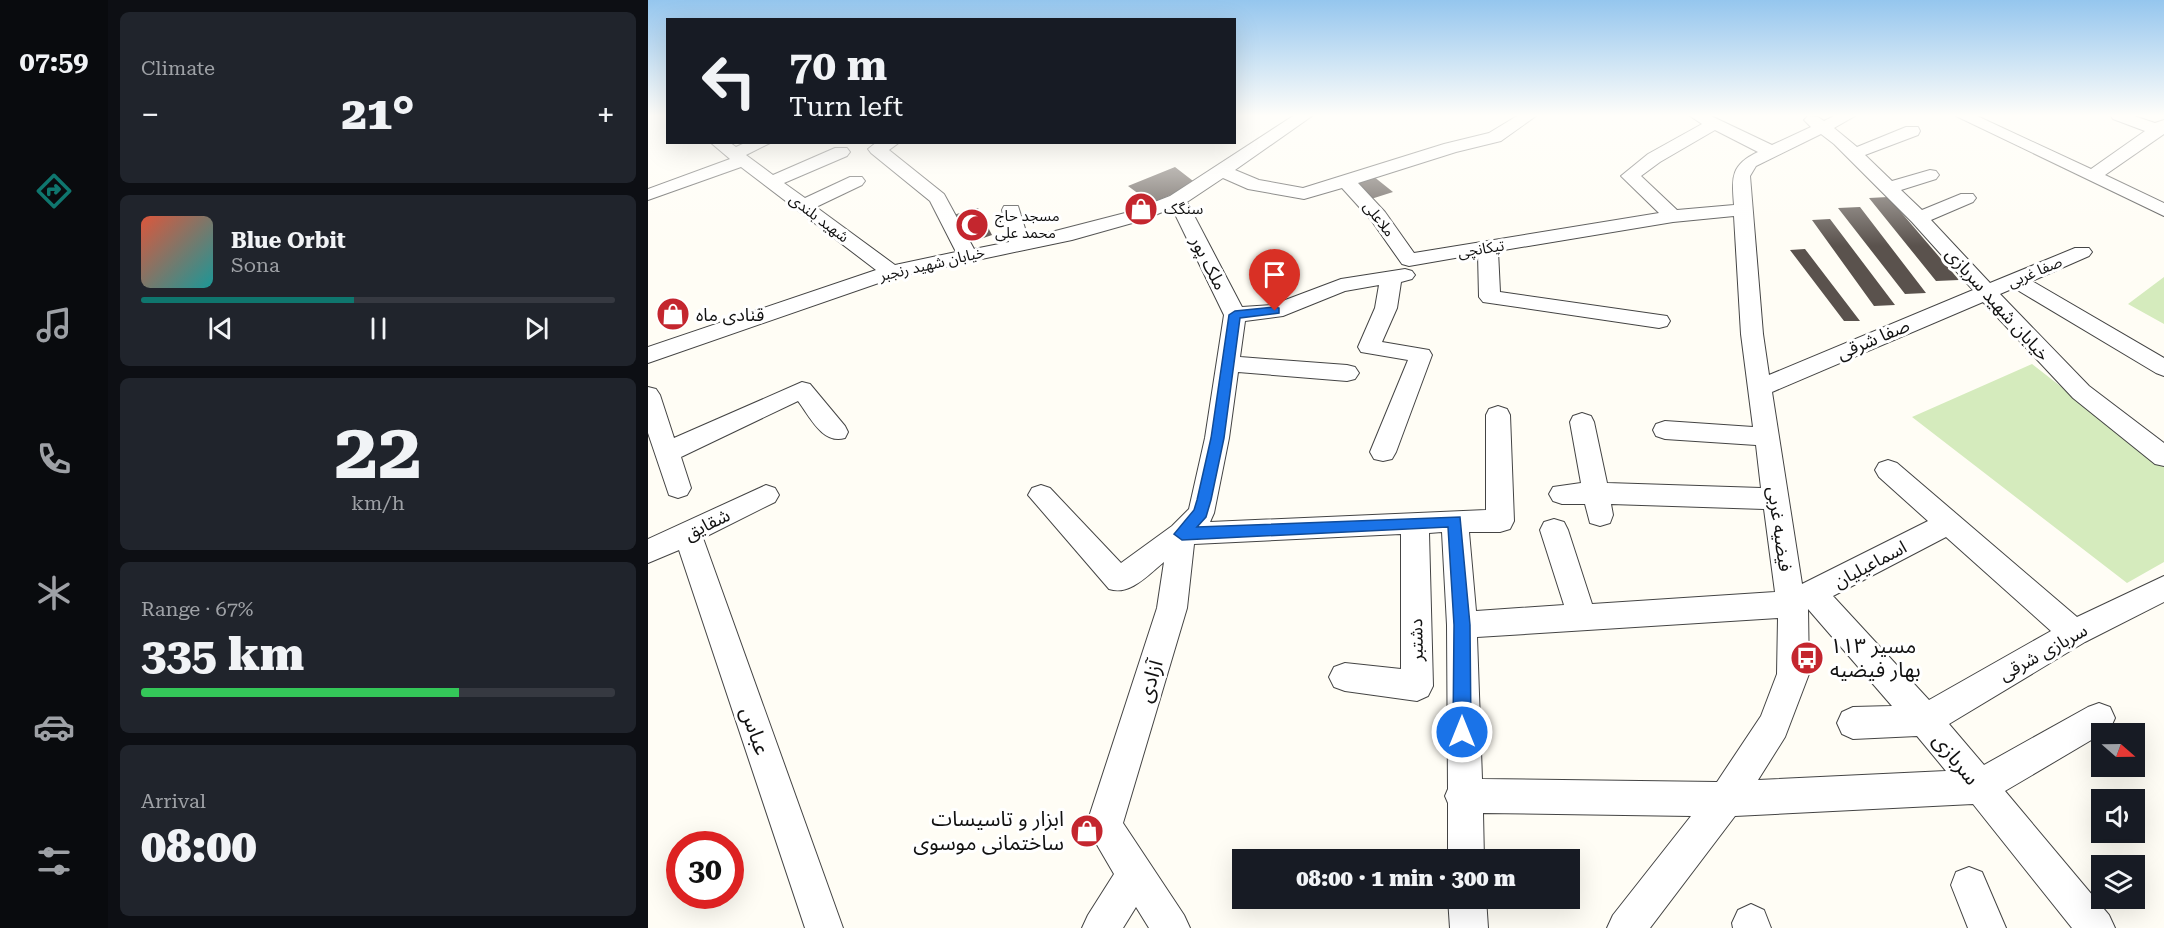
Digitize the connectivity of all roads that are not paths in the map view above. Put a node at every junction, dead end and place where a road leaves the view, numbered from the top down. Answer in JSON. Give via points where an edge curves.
{"nodes":[{"id":1,"x":733,"y":159,"type":"edge"},
{"id":2,"x":741,"y":159,"type":"edge"},
{"id":3,"x":824,"y":159,"type":"edge"},
{"id":4,"x":890,"y":159,"type":"edge"},
{"id":5,"x":1239,"y":159,"type":"edge"},
{"id":6,"x":1419,"y":159,"type":"edge"},
{"id":7,"x":1652,"y":159,"type":"edge"},
{"id":8,"x":1756,"y":159,"type":"edge"},
{"id":9,"x":1862,"y":159,"type":"edge"},
{"id":10,"x":2056,"y":159,"type":"edge"},
{"id":11,"x":2116,"y":159,"type":"edge"},
{"id":12,"x":1222,"y":171,"type":"junction"},
{"id":13,"x":1930,"y":175,"type":"dead end"},
{"id":14,"x":2092,"y":176,"type":"junction"},
{"id":15,"x":856,"y":181,"type":"dead end"},
{"id":16,"x":1346,"y":181,"type":"junction"},
{"id":17,"x":771,"y":182,"type":"junction"},
{"id":18,"x":1888,"y":188,"type":"junction"},
{"id":19,"x":648,"y":195,"type":"edge"},
{"id":20,"x":1967,"y":198,"type":"dead end"},
{"id":21,"x":1177,"y":200,"type":"junction"},
{"id":22,"x":804,"y":206,"type":"junction"},
{"id":23,"x":1011,"y":210,"type":"dead end"},
{"id":24,"x":1744,"y":210,"type":"junction"},
{"id":25,"x":2164,"y":210,"type":"edge"},
{"id":26,"x":1674,"y":216,"type":"junction"},
{"id":27,"x":1919,"y":218,"type":"junction"},
{"id":28,"x":1020,"y":245,"type":"junction"},
{"id":29,"x":1488,"y":248,"type":"junction"},
{"id":30,"x":2082,"y":252,"type":"dead end"},
{"id":31,"x":967,"y":254,"type":"junction"},
{"id":32,"x":1408,"y":260,"type":"junction"},
{"id":33,"x":891,"y":272,"type":"junction"},
{"id":34,"x":1390,"y":278,"type":"junction"},
{"id":35,"x":2017,"y":281,"type":"junction"},
{"id":36,"x":1987,"y":291,"type":"junction"},
{"id":37,"x":1235,"y":315,"type":"junction"},
{"id":38,"x":1659,"y":321,"type":"dead end"},
{"id":39,"x":648,"y":355,"type":"edge"},
{"id":40,"x":1227,"y":364,"type":"junction"},
{"id":41,"x":2164,"y":368,"type":"edge"},
{"id":42,"x":1347,"y":373,"type":"dead end"},
{"id":43,"x":1760,"y":388,"type":"junction"},
{"id":44,"x":648,"y":395,"type":"edge"},
{"id":45,"x":1498,"y":415,"type":"dead end"},
{"id":46,"x":1582,"y":422,"type":"dead end"},
{"id":47,"x":1665,"y":430,"type":"dead end"},
{"id":48,"x":836,"y":432,"type":"dead end"},
{"id":49,"x":1767,"y":437,"type":"junction"},
{"id":50,"x":1383,"y":452,"type":"dead end"},
{"id":51,"x":666,"y":453,"type":"junction"},
{"id":52,"x":2164,"y":457,"type":"edge"},
{"id":53,"x":1888,"y":470,"type":"dead end"},
{"id":54,"x":678,"y":488,"type":"dead end"},
{"id":55,"x":1562,"y":494,"type":"dead end"},
{"id":56,"x":766,"y":495,"type":"dead end"},
{"id":57,"x":1041,"y":495,"type":"dead end"},
{"id":58,"x":1776,"y":499,"type":"junction"},
{"id":59,"x":1598,"y":504,"type":"junction"},
{"id":60,"x":1455,"y":521,"type":"junction"},
{"id":61,"x":1415,"y":523,"type":"junction"},
{"id":62,"x":1948,"y":523,"type":"junction"},
{"id":63,"x":1554,"y":530,"type":"dead end"},
{"id":64,"x":687,"y":533,"type":"junction"},
{"id":65,"x":1182,"y":534,"type":"junction"},
{"id":66,"x":648,"y":552,"type":"edge"},
{"id":67,"x":2164,"y":588,"type":"edge"},
{"id":68,"x":1802,"y":599,"type":"junction"},
{"id":69,"x":1582,"y":617,"type":"junction"},
{"id":70,"x":1462,"y":625,"type":"junction"},
{"id":71,"x":2074,"y":633,"type":"junction"},
{"id":72,"x":1345,"y":677,"type":"dead end"},
{"id":73,"x":2099,"y":718,"type":"dead end"},
{"id":74,"x":1925,"y":720,"type":"junction"},
{"id":75,"x":1853,"y":723,"type":"dead end"},
{"id":76,"x":1979,"y":787,"type":"junction"},
{"id":77,"x":1462,"y":796,"type":"junction"},
{"id":78,"x":1726,"y":799,"type":"junction"},
{"id":79,"x":1465,"y":849,"type":"edge"},
{"id":80,"x":1135,"y":875,"type":"junction"},
{"id":81,"x":1969,"y":885,"type":"dead end"},
{"id":82,"x":1468,"y":909,"type":"edge"},
{"id":83,"x":824,"y":928,"type":"edge"},
{"id":84,"x":1101,"y":928,"type":"edge"},
{"id":85,"x":1171,"y":928,"type":"edge"},
{"id":86,"x":1469,"y":928,"type":"edge"},
{"id":87,"x":1626,"y":928,"type":"edge"},
{"id":88,"x":1988,"y":928,"type":"edge"},
{"id":89,"x":2096,"y":928,"type":"edge"}],
"edges":[{"from":1,"to":19,"type":"street"},
{"from":2,"to":17,"type":"street","name":"شهید بلندی"},
{"from":3,"to":17,"type":"street"},
{"from":4,"to":31,"type":"street","via":[[938,198]]},
{"from":5,"to":12,"type":"street","name":"خیابان شهید رنجبر"},
{"from":6,"to":16,"type":"street"},
{"from":7,"to":26,"type":"street","via":[[1630,176]]},
{"from":8,"to":24,"type":"street","name":"فیضیه غربی","via":[[1741,176]]},
{"from":9,"to":18,"type":"street","name":"خیابان شهید سربازی"},
{"from":10,"to":14,"type":"street"},
{"from":11,"to":14,"type":"street"},
{"from":12,"to":16,"type":"street","via":[[1254,184],[1304,195]]},
{"from":12,"to":21,"type":"street","name":"خیابان شهید رنجبر"},
{"from":13,"to":18,"type":"street"},
{"from":14,"to":25,"type":"street"},
{"from":15,"to":22,"type":"street"},
{"from":16,"to":32,"type":"street","name":"ملاعلی","via":[[1378,216]]},
{"from":17,"to":22,"type":"street","name":"شهید بلندی"},
{"from":18,"to":27,"type":"street","name":"خیابان شهید سربازی"},
{"from":20,"to":27,"type":"street"},
{"from":21,"to":28,"type":"street","name":"خیابان شهید رنجبر","via":[[1100,227]]},
{"from":21,"to":37,"type":"street","name":"ملک پور"},
{"from":22,"to":33,"type":"street","name":"شهید بلندی"},
{"from":23,"to":28,"type":"street"},
{"from":24,"to":26,"type":"street","name":"تیکانچی"},
{"from":24,"to":43,"type":"street","name":"فیضیه غربی","via":[[1752,334]]},
{"from":26,"to":29,"type":"street","name":"تیکانچی"},
{"from":27,"to":36,"type":"street","name":"خیابان شهید سربازی"},
{"from":28,"to":31,"type":"street","name":"خیابان شهید رنجبر"},
{"from":29,"to":32,"type":"street","name":"تیکانچی"},
{"from":29,"to":38,"type":"street","via":[[1490,297]]},
{"from":30,"to":35,"type":"street","name":"صفا غربی"},
{"from":31,"to":33,"type":"street","name":"خیابان شهید رنجبر"},
{"from":32,"to":34,"type":"street","via":[[1405,276]]},
{"from":33,"to":39,"type":"street","name":"خیابان شهید رنجبر"},
{"from":34,"to":37,"type":"street","via":[[1341,285],[1275,311]]},
{"from":34,"to":50,"type":"street","via":[[1386,308],[1369,347],[1420,355]]},
{"from":35,"to":36,"type":"street","name":"صفا غربی"},
{"from":35,"to":41,"type":"street"},
{"from":36,"to":43,"type":"street","name":"صفا شرقی"},
{"from":36,"to":52,"type":"street","name":"خیابان شهید سربازی","via":[[2081,392]]},
{"from":37,"to":40,"type":"street"},
{"from":40,"to":42,"type":"street"},
{"from":40,"to":65,"type":"street","via":[[1201,513]]},
{"from":43,"to":49,"type":"street","name":"فیضیه غربی"},
{"from":44,"to":51,"type":"street"},
{"from":45,"to":60,"type":"street","via":[[1500,521]]},
{"from":46,"to":59,"type":"street"},
{"from":47,"to":49,"type":"street"},
{"from":48,"to":51,"type":"street","via":[[802,390]]},
{"from":49,"to":58,"type":"street","name":"فیضیه غربی"},
{"from":51,"to":54,"type":"street"},
{"from":53,"to":62,"type":"street"},
{"from":55,"to":59,"type":"street"},
{"from":56,"to":64,"type":"street","name":"شقایق"},
{"from":57,"to":65,"type":"street","via":[[1119,580]]},
{"from":58,"to":59,"type":"street"},
{"from":58,"to":68,"type":"street","name":"فیضیه غربی"},
{"from":60,"to":61,"type":"street"},
{"from":60,"to":70,"type":"street"},
{"from":61,"to":65,"type":"street"},
{"from":61,"to":72,"type":"street","name":"دشتبر","via":[[1417,686]]},
{"from":62,"to":68,"type":"street","name":"اسماعیلیان"},
{"from":62,"to":71,"type":"street"},
{"from":63,"to":69,"type":"street"},
{"from":64,"to":66,"type":"street","name":"شقایق"},
{"from":64,"to":83,"type":"street","name":"عباس"},
{"from":65,"to":80,"type":"street","name":"آزادی","via":[[1173,608],[1104,826]]},
{"from":67,"to":71,"type":"street","name":"سربازی شرقی"},
{"from":68,"to":69,"type":"street"},
{"from":68,"to":74,"type":"street","name":"سربازی"},
{"from":68,"to":78,"type":"street","name":"فیضیه غربی","via":[[1793,674],[1773,726]]},
{"from":69,"to":70,"type":"street"},
{"from":70,"to":77,"type":"street"},
{"from":71,"to":74,"type":"street","name":"سربازی شرقی"},
{"from":73,"to":76,"type":"street"},
{"from":74,"to":75,"type":"street"},
{"from":74,"to":76,"type":"street","name":"سربازی"},
{"from":76,"to":78,"type":"street"},
{"from":76,"to":89,"type":"street","name":"سربازی"},
{"from":77,"to":78,"type":"street"},
{"from":77,"to":79,"type":"street"},
{"from":78,"to":87,"type":"street","name":"فیضیه غربی"},
{"from":80,"to":84,"type":"street"},
{"from":80,"to":85,"type":"street"},
{"from":81,"to":88,"type":"street"},
{"from":82,"to":86,"type":"street"}]}
